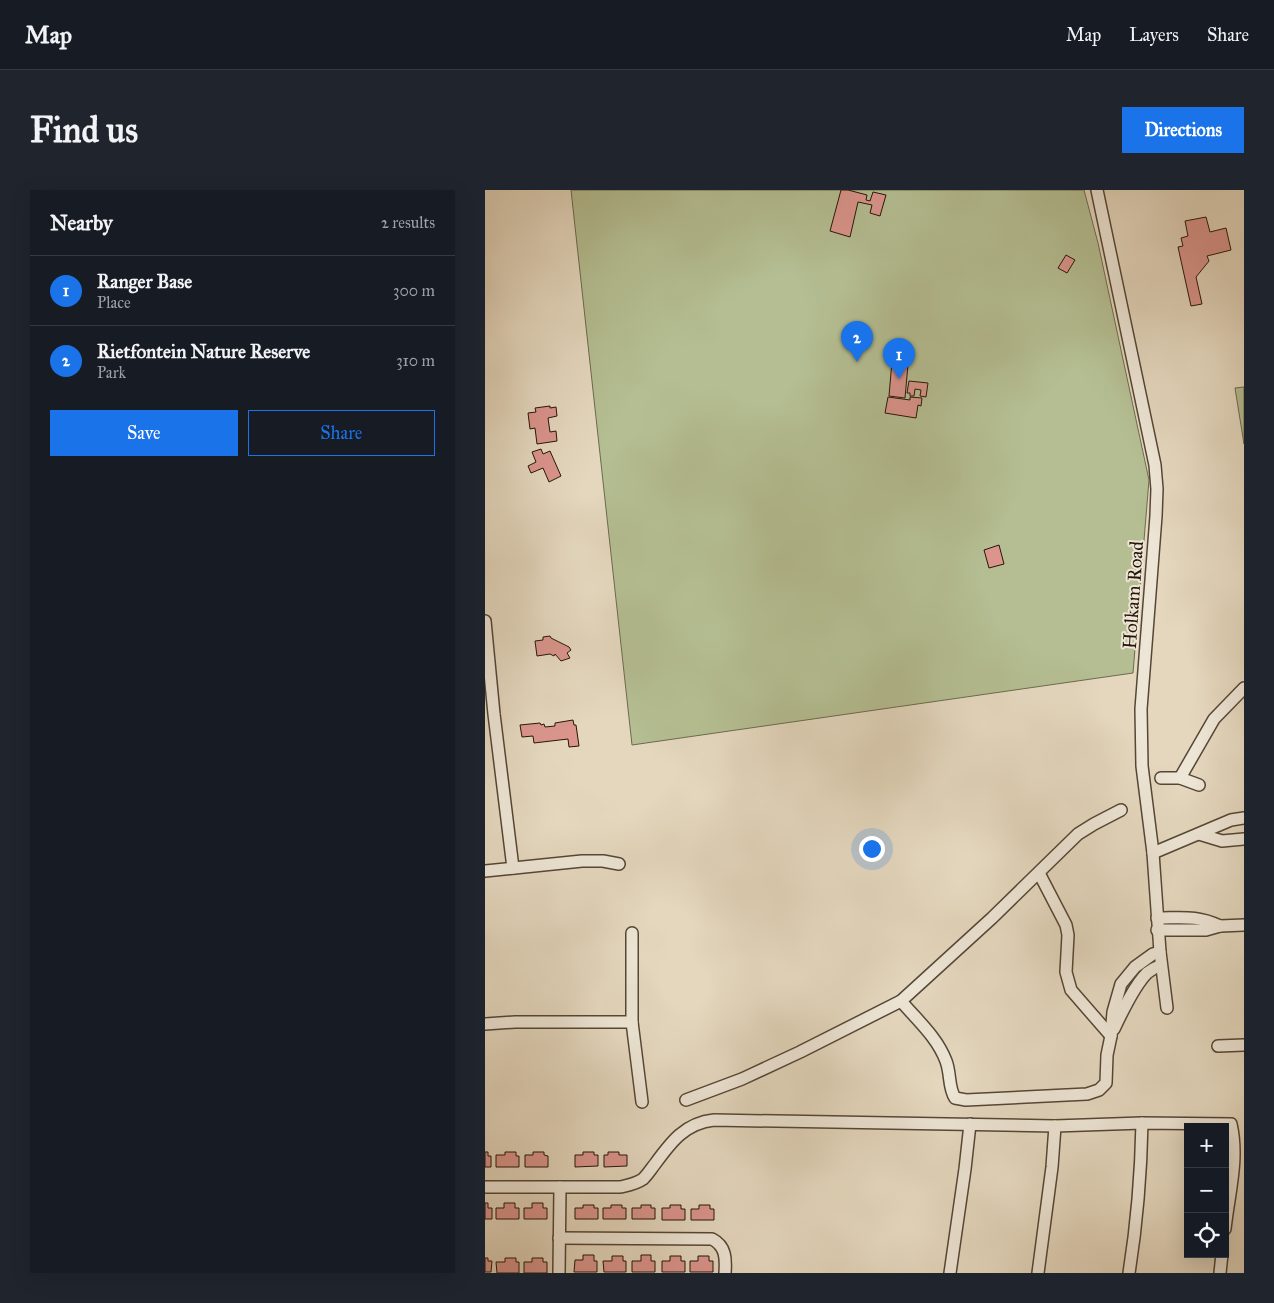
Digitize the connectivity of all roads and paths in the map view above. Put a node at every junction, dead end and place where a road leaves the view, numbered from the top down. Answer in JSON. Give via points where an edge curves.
{"nodes":[{"id":1,"x":1097,"y":190,"type":"edge"},
{"id":2,"x":485,"y":621,"type":"edge"},
{"id":3,"x":1244,"y":688,"type":"edge"},
{"id":4,"x":490,"y":714,"type":"edge"},
{"id":5,"x":1161,"y":778,"type":"dead end"},
{"id":6,"x":1180,"y":778,"type":"junction"},
{"id":7,"x":1199,"y":785,"type":"dead end"},
{"id":8,"x":1121,"y":810,"type":"dead end"},
{"id":9,"x":1244,"y":818,"type":"edge"},
{"id":10,"x":1199,"y":834,"type":"junction"},
{"id":11,"x":1244,"y":838,"type":"edge"},
{"id":12,"x":1153,"y":853,"type":"junction"},
{"id":13,"x":619,"y":864,"type":"dead end"},
{"id":14,"x":513,"y":868,"type":"junction"},
{"id":15,"x":485,"y":871,"type":"edge"},
{"id":16,"x":1039,"y":873,"type":"junction"},
{"id":17,"x":1157,"y":919,"type":"junction"},
{"id":18,"x":1244,"y":925,"type":"edge"},
{"id":19,"x":1220,"y":926,"type":"junction"},
{"id":20,"x":632,"y":933,"type":"dead end"},
{"id":21,"x":1159,"y":952,"type":"junction"},
{"id":22,"x":1161,"y":965,"type":"junction"},
{"id":23,"x":901,"y":1001,"type":"junction"},
{"id":24,"x":1167,"y":1008,"type":"dead end"},
{"id":25,"x":632,"y":1022,"type":"junction"},
{"id":26,"x":485,"y":1024,"type":"edge"},
{"id":27,"x":1111,"y":1036,"type":"junction"},
{"id":28,"x":1244,"y":1045,"type":"edge"},
{"id":29,"x":1218,"y":1046,"type":"dead end"},
{"id":30,"x":685,"y":1100,"type":"dead end"},
{"id":31,"x":642,"y":1102,"type":"dead end"},
{"id":32,"x":970,"y":1124,"type":"junction"},
{"id":33,"x":1141,"y":1124,"type":"junction"},
{"id":34,"x":1055,"y":1126,"type":"junction"},
{"id":35,"x":485,"y":1187,"type":"edge"},
{"id":36,"x":559,"y":1187,"type":"junction"},
{"id":37,"x":1227,"y":1213,"type":"edge"},
{"id":38,"x":559,"y":1238,"type":"junction"},
{"id":39,"x":1222,"y":1258,"type":"edge"},
{"id":40,"x":559,"y":1273,"type":"edge"},
{"id":41,"x":725,"y":1273,"type":"edge"},
{"id":42,"x":950,"y":1273,"type":"edge"},
{"id":43,"x":1038,"y":1273,"type":"edge"},
{"id":44,"x":1129,"y":1273,"type":"edge"},
{"id":45,"x":1220,"y":1273,"type":"edge"}],
"edges":[{"from":1,"to":12,"type":"street","name":"Holkam Road","via":[[1155,465],[1157,507],[1141,708]]},
{"from":2,"to":4,"type":"street"},
{"from":3,"to":6,"type":"street","via":[[1214,719]]},
{"from":4,"to":14,"type":"street"},
{"from":5,"to":6,"type":"street"},
{"from":6,"to":7,"type":"street"},
{"from":8,"to":16,"type":"street","via":[[1078,834]]},
{"from":9,"to":10,"type":"street"},
{"from":10,"to":11,"type":"street","via":[[1222,841]]},
{"from":10,"to":12,"type":"street"},
{"from":12,"to":17,"type":"street","name":"Holkam Road"},
{"from":13,"to":14,"type":"street","via":[[582,861]]},
{"from":14,"to":15,"type":"street"},
{"from":16,"to":23,"type":"street"},
{"from":16,"to":27,"type":"street","via":[[1066,925],[1066,972],[1071,990]]},
{"from":17,"to":19,"type":"street","via":[[1206,930]]},
{"from":17,"to":19,"type":"street","via":[[1190,912]]},
{"from":17,"to":21,"type":"street","name":"Holkam Road"},
{"from":18,"to":19,"type":"street"},
{"from":20,"to":25,"type":"street"},
{"from":21,"to":22,"type":"street","name":"Holkam Road"},
{"from":21,"to":27,"type":"street","via":[[1135,967],[1121,984],[1113,1012]]},
{"from":22,"to":24,"type":"street","name":"Holkam Road"},
{"from":22,"to":27,"type":"street","via":[[1142,980],[1124,1007]]},
{"from":23,"to":27,"type":"street","via":[[931,1034],[945,1059],[950,1073],[950,1091],[955,1098],[966,1100],[1087,1094],[1099,1090],[1106,1083]]},
{"from":23,"to":30,"type":"street","via":[[750,1075]]},
{"from":25,"to":26,"type":"street"},
{"from":25,"to":31,"type":"street"},
{"from":28,"to":29,"type":"street"},
{"from":32,"to":34,"type":"street"},
{"from":32,"to":36,"type":"street","via":[[705,1121],[681,1133],[649,1173],[633,1184]]},
{"from":32,"to":42,"type":"street"},
{"from":33,"to":34,"type":"street"},
{"from":33,"to":37,"type":"street","via":[[1231,1124],[1235,1159]]},
{"from":33,"to":44,"type":"street","via":[[1139,1191]]},
{"from":34,"to":43,"type":"street"},
{"from":35,"to":36,"type":"street"},
{"from":36,"to":38,"type":"street"},
{"from":38,"to":40,"type":"street"},
{"from":38,"to":41,"type":"street","via":[[712,1239],[723,1248]]},
{"from":39,"to":45,"type":"street"}]}
